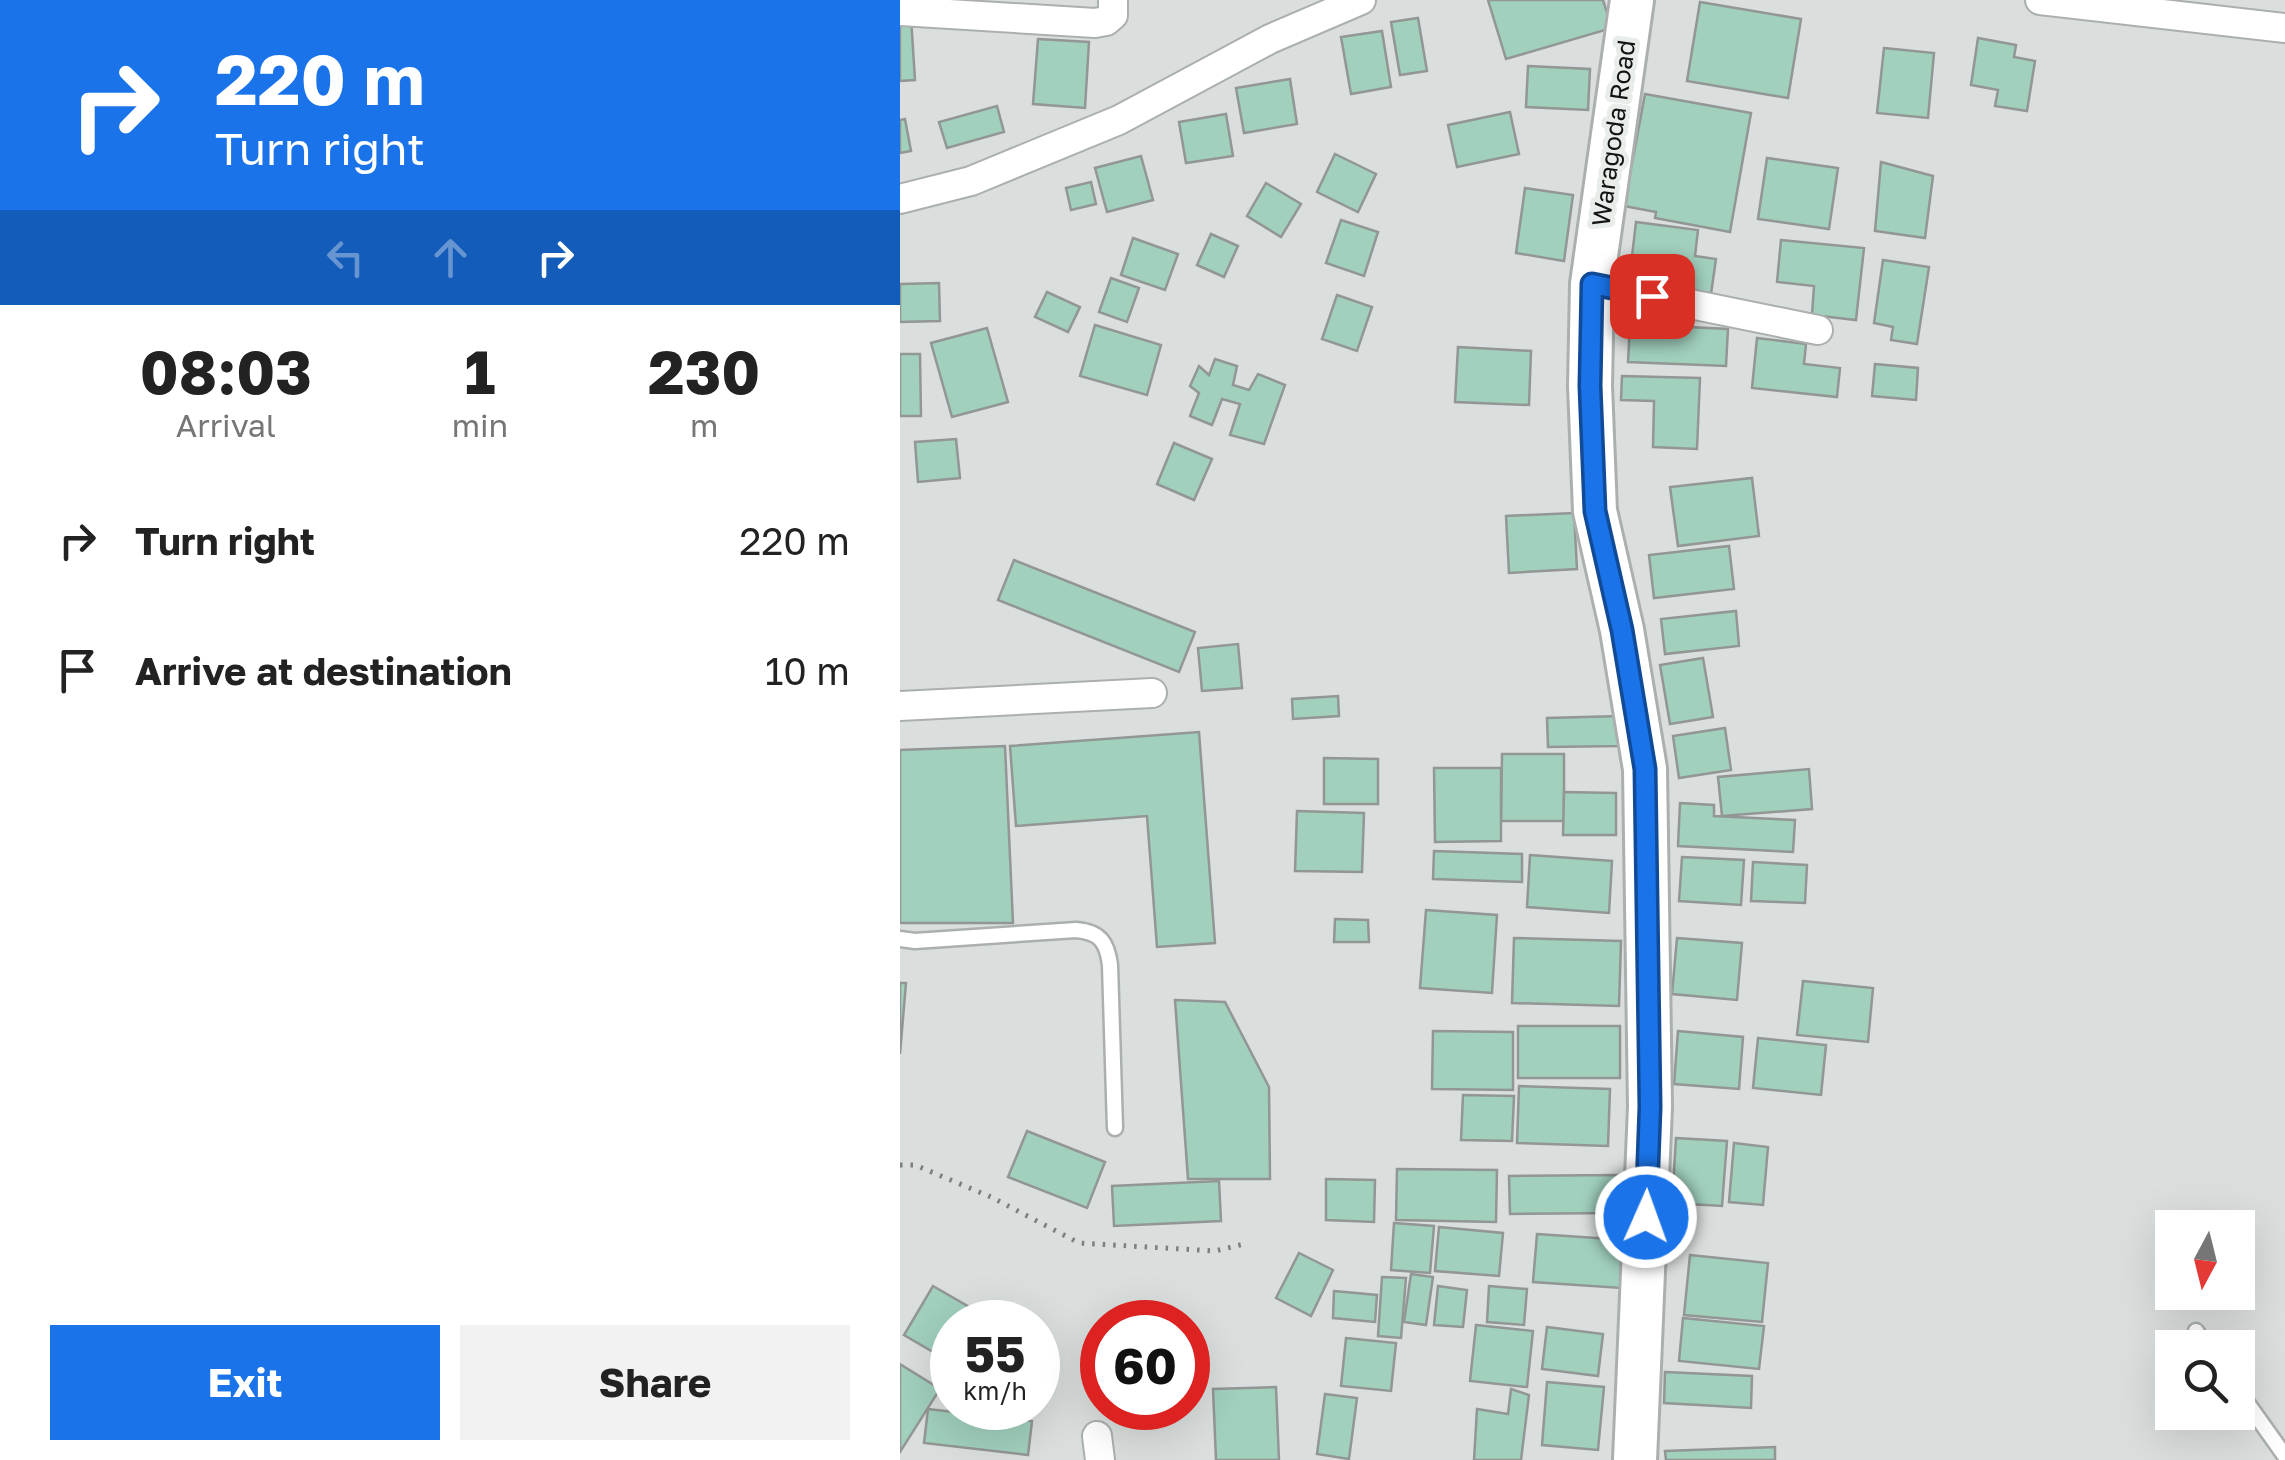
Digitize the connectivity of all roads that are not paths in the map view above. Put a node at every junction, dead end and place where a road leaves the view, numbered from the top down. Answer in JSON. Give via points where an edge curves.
{"nodes":[{"id":1,"x":1113,"y":0,"type":"edge"},
{"id":2,"x":1361,"y":0,"type":"edge"},
{"id":3,"x":1632,"y":0,"type":"edge"},
{"id":4,"x":2040,"y":0,"type":"edge"},
{"id":5,"x":900,"y":11,"type":"edge"},
{"id":6,"x":2285,"y":28,"type":"edge"},
{"id":7,"x":900,"y":199,"type":"edge"},
{"id":8,"x":1592,"y":284,"type":"junction"},
{"id":9,"x":1818,"y":330,"type":"dead end"},
{"id":10,"x":1152,"y":693,"type":"dead end"},
{"id":11,"x":900,"y":706,"type":"edge"},
{"id":12,"x":900,"y":940,"type":"edge"},
{"id":13,"x":1114,"y":1128,"type":"dead end"},
{"id":14,"x":2255,"y":1414,"type":"edge"},
{"id":15,"x":2285,"y":1456,"type":"edge"},
{"id":16,"x":1636,"y":1460,"type":"edge"}],
"edges":[{"from":1,"to":5,"type":"street","via":[[1113,14],[1095,23]]},
{"from":2,"to":7,"type":"street","via":[[1270,39],[1119,120],[971,181]]},
{"from":3,"to":8,"type":"main road","name":"Waragoda Road"},
{"from":4,"to":6,"type":"street"},
{"from":8,"to":9,"type":"street"},
{"from":8,"to":16,"type":"main road","name":"Waragoda Road","via":[[1595,511],[1645,769],[1650,1107]]},
{"from":10,"to":11,"type":"street"},
{"from":12,"to":13,"type":"lane","via":[[1076,930],[1101,939],[1110,966]]},
{"from":14,"to":15,"type":"lane"}]}
